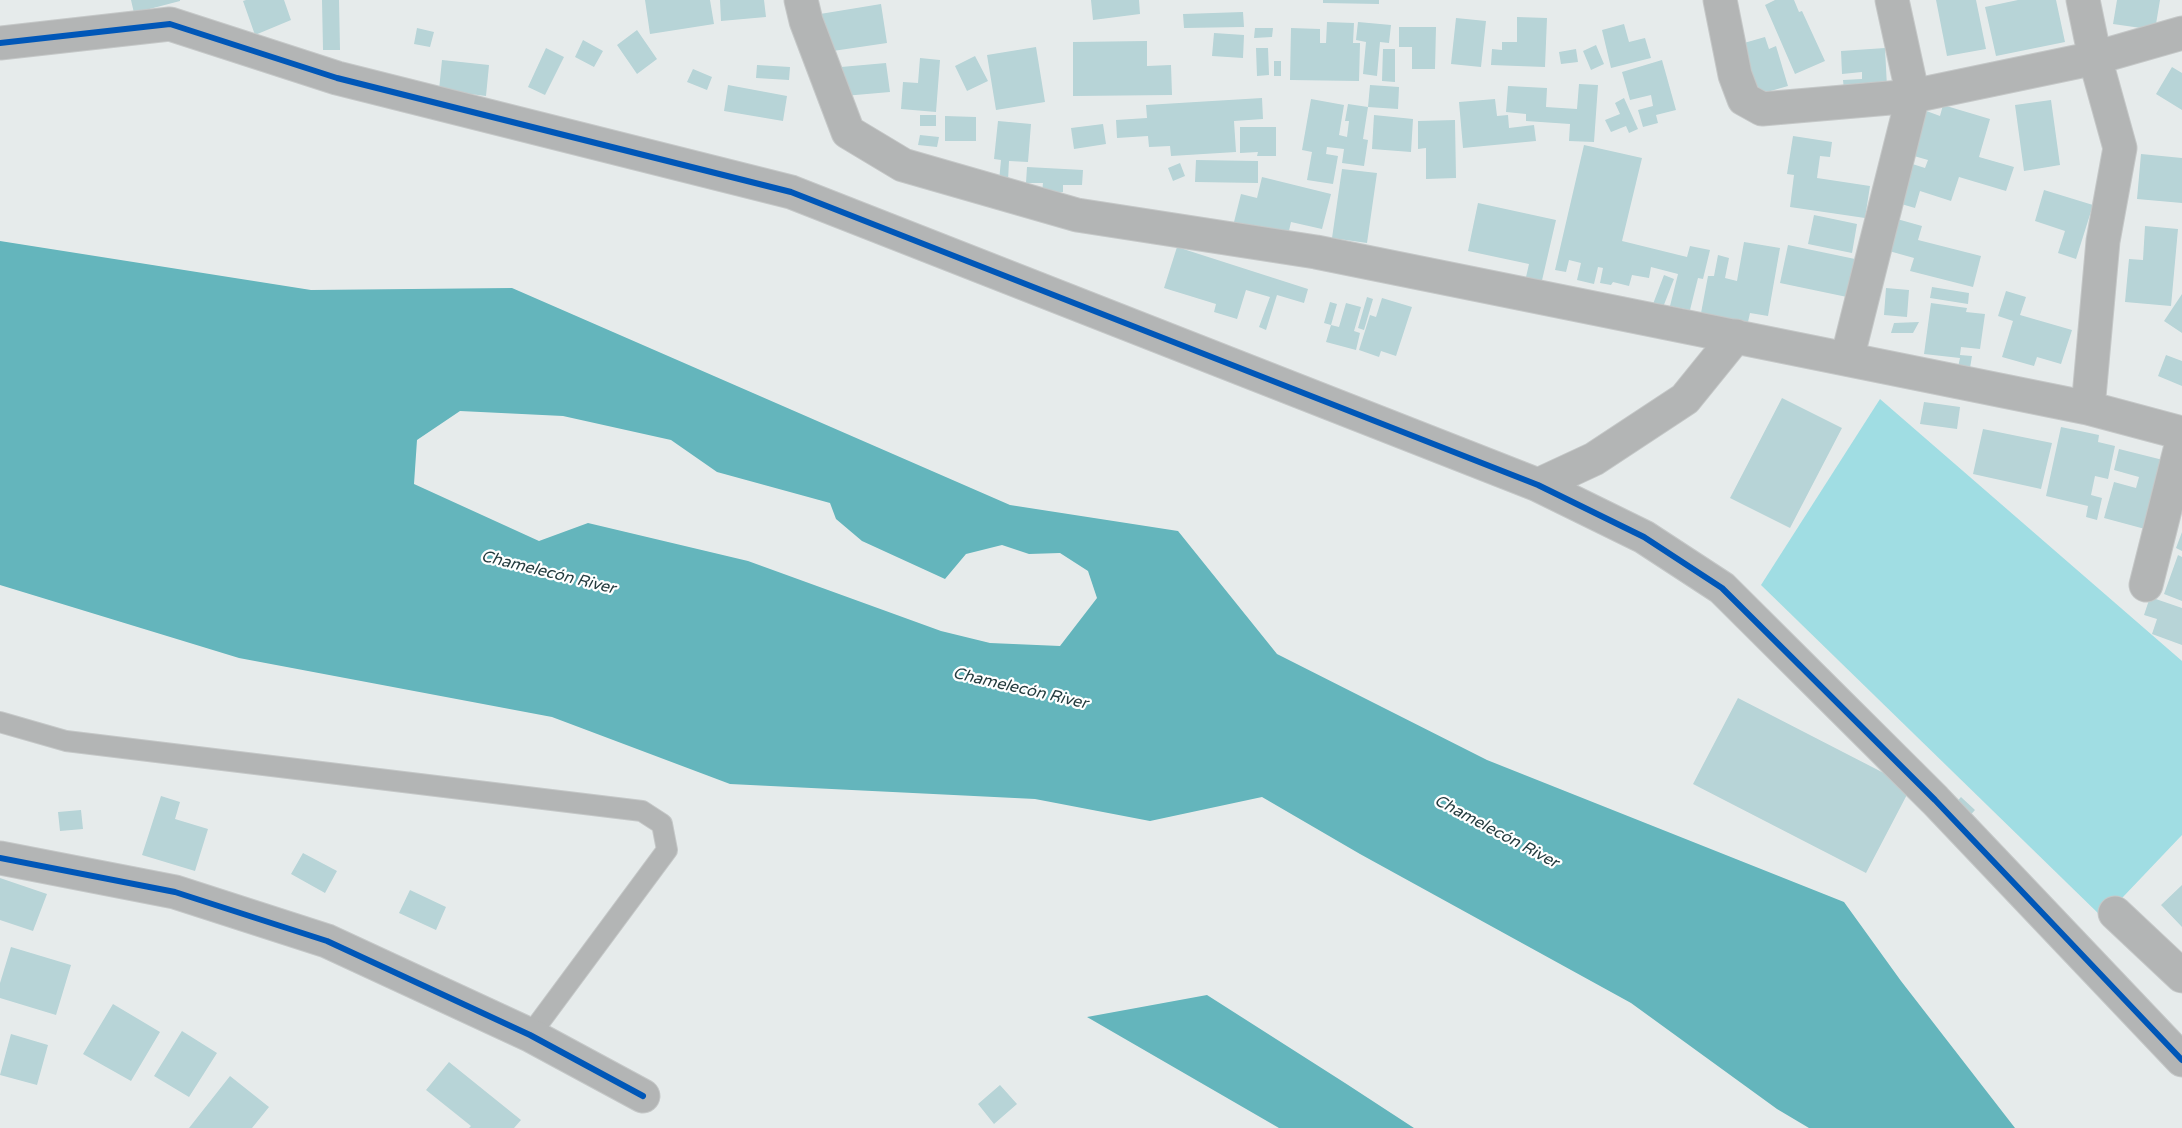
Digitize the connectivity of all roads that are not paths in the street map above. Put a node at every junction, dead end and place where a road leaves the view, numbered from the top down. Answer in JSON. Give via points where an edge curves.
{"nodes":[{"id":1,"x":801,"y":0,"type":"edge"},
{"id":2,"x":1720,"y":0,"type":"edge"},
{"id":3,"x":1893,"y":0,"type":"edge"},
{"id":4,"x":2083,"y":0,"type":"edge"},
{"id":5,"x":2182,"y":33,"type":"edge"},
{"id":6,"x":0,"y":43,"type":"edge"},
{"id":7,"x":2095,"y":58,"type":"junction"},
{"id":8,"x":1913,"y":96,"type":"junction"},
{"id":9,"x":1736,"y":336,"type":"junction"},
{"id":10,"x":1848,"y":359,"type":"junction"},
{"id":11,"x":2088,"y":408,"type":"junction"},
{"id":12,"x":2182,"y":433,"type":"edge"},
{"id":13,"x":2182,"y":442,"type":"edge"},
{"id":14,"x":1538,"y":484,"type":"junction"},
{"id":15,"x":2146,"y":585,"type":"dead end"},
{"id":16,"x":0,"y":722,"type":"edge"},
{"id":17,"x":0,"y":858,"type":"edge"},
{"id":18,"x":2115,"y":913,"type":"dead end"},
{"id":19,"x":2182,"y":976,"type":"edge"},
{"id":20,"x":530,"y":1035,"type":"junction"},
{"id":21,"x":2182,"y":1060,"type":"edge"},
{"id":22,"x":643,"y":1096,"type":"dead end"}],
"edges":[{"from":1,"to":9,"type":"street","via":[[848,132],[903,165],[1077,215],[1316,252]]},
{"from":2,"to":8,"type":"street","via":[[1735,75],[1744,99],[1762,109]]},
{"from":3,"to":8,"type":"street"},
{"from":4,"to":7,"type":"street"},
{"from":5,"to":7,"type":"street"},
{"from":6,"to":14,"type":"street","via":[[170,24],[337,78],[791,192]]},
{"from":7,"to":8,"type":"street"},
{"from":7,"to":11,"type":"street","via":[[2120,148],[2103,241]]},
{"from":8,"to":10,"type":"street"},
{"from":9,"to":10,"type":"street"},
{"from":9,"to":14,"type":"street","via":[[1684,399],[1593,459]]},
{"from":10,"to":11,"type":"street"},
{"from":11,"to":12,"type":"street"},
{"from":13,"to":15,"type":"street"},
{"from":14,"to":21,"type":"street","via":[[1644,537],[1722,588],[1935,800]]},
{"from":16,"to":20,"type":"lane","via":[[66,741],[642,811],[662,824],[667,850]]},
{"from":17,"to":20,"type":"street","via":[[175,892],[327,941]]},
{"from":18,"to":19,"type":"street"},
{"from":20,"to":22,"type":"street"}]}
